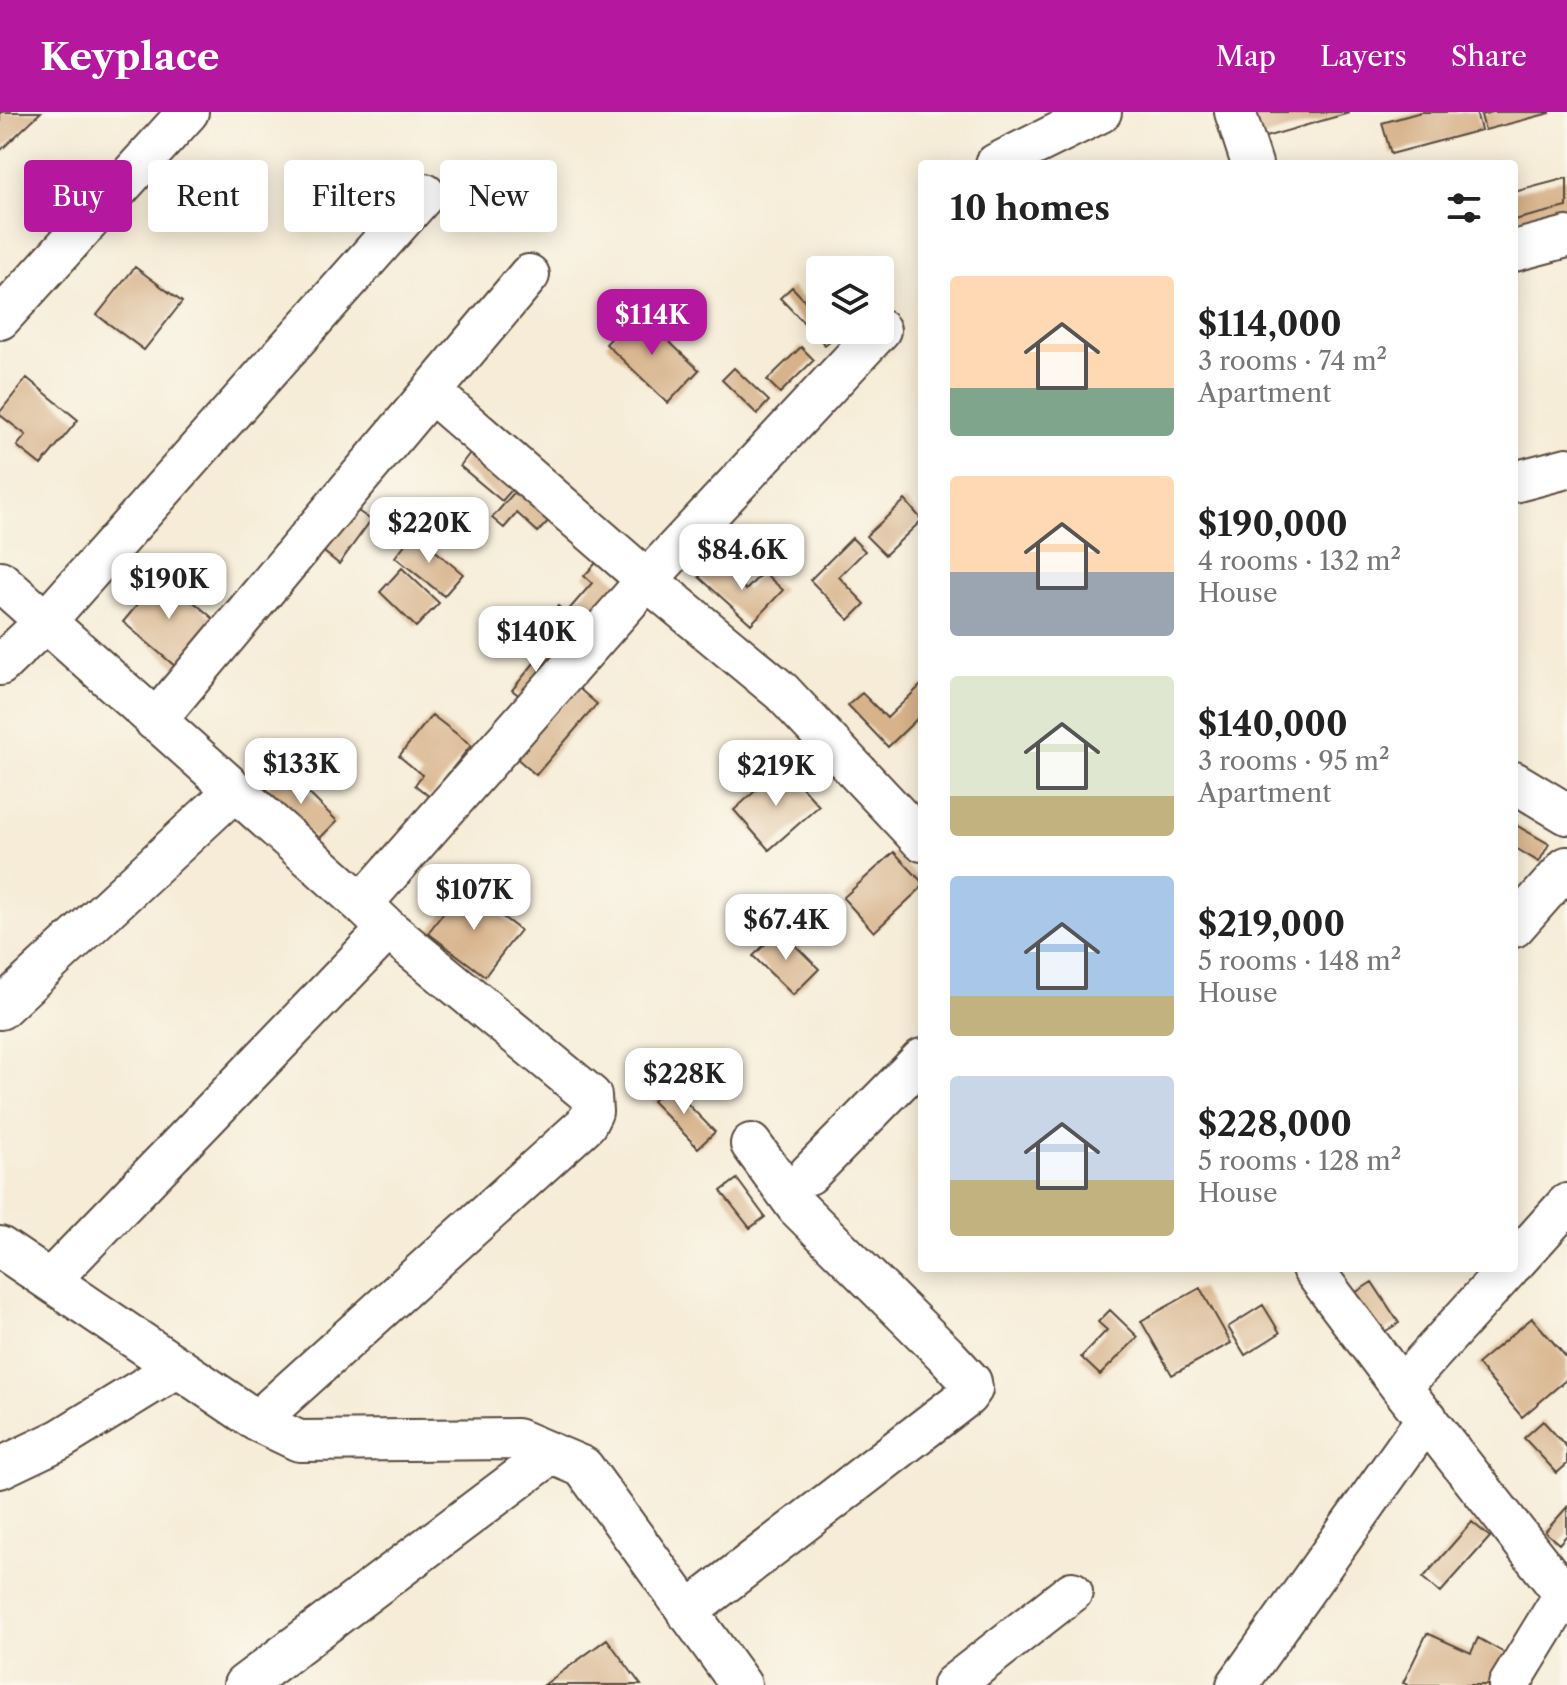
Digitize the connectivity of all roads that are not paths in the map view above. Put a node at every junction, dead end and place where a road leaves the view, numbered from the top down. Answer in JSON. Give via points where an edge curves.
{"nodes":[{"id":1,"x":188,"y":112,"type":"edge"},
{"id":2,"x":1101,"y":112,"type":"edge"},
{"id":3,"x":1235,"y":112,"type":"edge"},
{"id":4,"x":1004,"y":160,"type":"edge"},
{"id":5,"x":1251,"y":160,"type":"edge"},
{"id":6,"x":425,"y":194,"type":"dead end"},
{"id":7,"x":1567,"y":237,"type":"edge"},
{"id":8,"x":1518,"y":250,"type":"edge"},
{"id":9,"x":529,"y":275,"type":"dead end"},
{"id":10,"x":0,"y":319,"type":"edge"},
{"id":11,"x":867,"y":344,"type":"edge"},
{"id":12,"x":432,"y":393,"type":"junction"},
{"id":13,"x":1567,"y":468,"type":"edge"},
{"id":14,"x":1518,"y":481,"type":"edge"},
{"id":15,"x":647,"y":580,"type":"junction"},
{"id":16,"x":0,"y":581,"type":"edge"},
{"id":17,"x":45,"y":622,"type":"junction"},
{"id":18,"x":0,"y":665,"type":"edge"},
{"id":19,"x":155,"y":721,"type":"junction"},
{"id":20,"x":1518,"y":784,"type":"edge"},
{"id":21,"x":234,"y":791,"type":"junction"},
{"id":22,"x":1567,"y":814,"type":"edge"},
{"id":23,"x":918,"y":837,"type":"edge"},
{"id":24,"x":1567,"y":867,"type":"edge"},
{"id":25,"x":375,"y":917,"type":"junction"},
{"id":26,"x":1518,"y":922,"type":"edge"},
{"id":27,"x":0,"y":1009,"type":"edge"},
{"id":28,"x":918,"y":1063,"type":"edge"},
{"id":29,"x":751,"y":1144,"type":"dead end"},
{"id":30,"x":809,"y":1174,"type":"dead end"},
{"id":31,"x":1567,"y":1204,"type":"edge"},
{"id":32,"x":0,"y":1247,"type":"edge"},
{"id":33,"x":1518,"y":1259,"type":"edge"},
{"id":34,"x":1315,"y":1272,"type":"edge"},
{"id":35,"x":1505,"y":1272,"type":"edge"},
{"id":36,"x":50,"y":1280,"type":"junction"},
{"id":37,"x":178,"y":1367,"type":"junction"},
{"id":38,"x":1401,"y":1387,"type":"junction"},
{"id":39,"x":1427,"y":1418,"type":"junction"},
{"id":40,"x":257,"y":1421,"type":"junction"},
{"id":41,"x":551,"y":1454,"type":"junction"},
{"id":42,"x":0,"y":1468,"type":"edge"},
{"id":43,"x":1561,"y":1578,"type":"edge"},
{"id":44,"x":1072,"y":1592,"type":"dead end"},
{"id":45,"x":687,"y":1612,"type":"junction"},
{"id":46,"x":244,"y":1685,"type":"edge"},
{"id":47,"x":741,"y":1685,"type":"edge"},
{"id":48,"x":953,"y":1685,"type":"edge"},
{"id":49,"x":1237,"y":1685,"type":"edge"},
{"id":50,"x":1509,"y":1685,"type":"edge"}],
"edges":[{"from":1,"to":10,"type":"street"},
{"from":2,"to":4,"type":"street"},
{"from":3,"to":5,"type":"street"},
{"from":6,"to":17,"type":"street"},
{"from":7,"to":8,"type":"street"},
{"from":9,"to":12,"type":"street"},
{"from":11,"to":15,"type":"street"},
{"from":12,"to":15,"type":"street"},
{"from":12,"to":19,"type":"street"},
{"from":13,"to":14,"type":"street"},
{"from":15,"to":23,"type":"street","via":[[782,692]]},
{"from":15,"to":25,"type":"street"},
{"from":16,"to":17,"type":"street"},
{"from":17,"to":18,"type":"street"},
{"from":17,"to":19,"type":"street"},
{"from":19,"to":21,"type":"street"},
{"from":20,"to":22,"type":"street"},
{"from":21,"to":25,"type":"street"},
{"from":21,"to":27,"type":"street"},
{"from":24,"to":26,"type":"street"},
{"from":25,"to":36,"type":"street"},
{"from":25,"to":40,"type":"street","via":[[591,1096],[592,1112],[586,1124]]},
{"from":28,"to":30,"type":"street"},
{"from":29,"to":45,"type":"street","via":[[797,1207],[946,1355],[972,1389]]},
{"from":31,"to":33,"type":"street"},
{"from":32,"to":36,"type":"street"},
{"from":34,"to":38,"type":"street"},
{"from":35,"to":38,"type":"street"},
{"from":36,"to":37,"type":"street"},
{"from":37,"to":40,"type":"street"},
{"from":37,"to":42,"type":"street","via":[[61,1439]]},
{"from":38,"to":39,"type":"street"},
{"from":39,"to":43,"type":"street"},
{"from":39,"to":49,"type":"street"},
{"from":40,"to":41,"type":"street","via":[[299,1441],[517,1439]]},
{"from":41,"to":45,"type":"street","via":[[583,1467]]},
{"from":41,"to":46,"type":"street"},
{"from":43,"to":50,"type":"street"},
{"from":44,"to":48,"type":"street"},
{"from":45,"to":47,"type":"street"}]}
